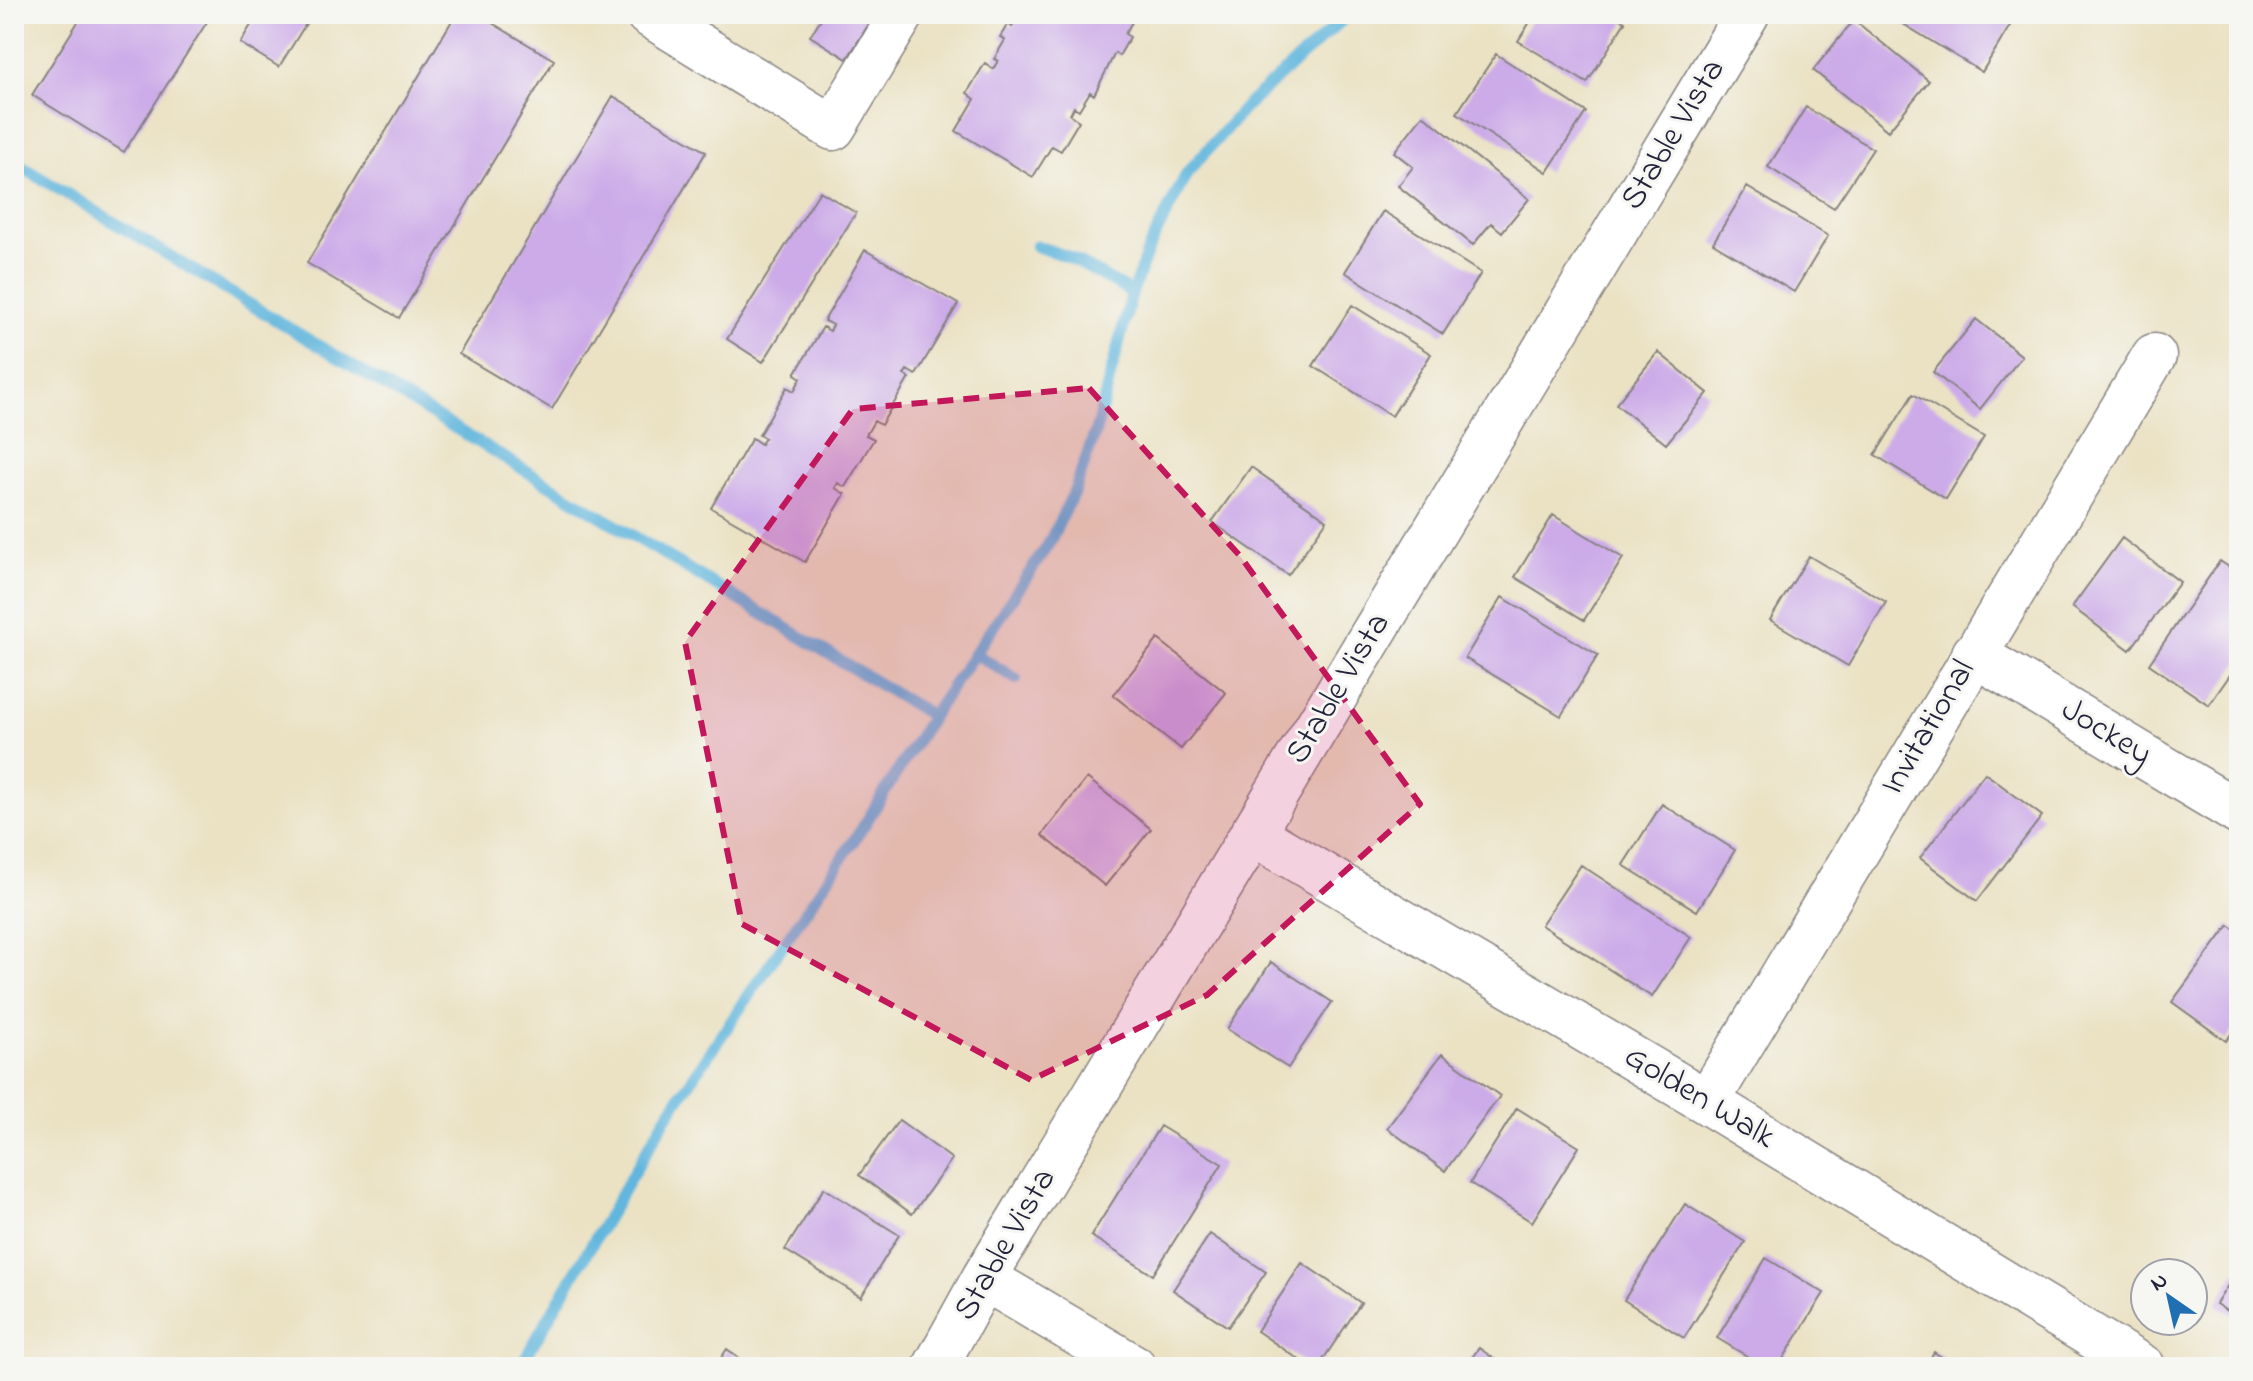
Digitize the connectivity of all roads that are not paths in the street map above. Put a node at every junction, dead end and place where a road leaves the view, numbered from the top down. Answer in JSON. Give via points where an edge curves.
{"nodes":[{"id":1,"x":648,"y":14,"type":"edge"},
{"id":2,"x":902,"y":14,"type":"edge"},
{"id":3,"x":1747,"y":14,"type":"edge"},
{"id":4,"x":2154,"y":356,"type":"dead end"},
{"id":5,"x":1974,"y":654,"type":"junction"},
{"id":6,"x":2239,"y":813,"type":"edge"},
{"id":7,"x":1252,"y":833,"type":"junction"},
{"id":8,"x":1707,"y":1102,"type":"junction"},
{"id":9,"x":984,"y":1278,"type":"junction"},
{"id":10,"x":935,"y":1367,"type":"edge"},
{"id":11,"x":1134,"y":1367,"type":"edge"},
{"id":12,"x":2143,"y":1367,"type":"edge"}],
"edges":[{"from":1,"to":2,"type":"street","via":[[833,128]]},
{"from":3,"to":7,"type":"street","name":"Stable Vista"},
{"from":4,"to":5,"type":"street","name":"Invitational"},
{"from":5,"to":6,"type":"street","name":"Jockey"},
{"from":5,"to":8,"type":"street","name":"Invitational"},
{"from":7,"to":8,"type":"street","name":"Golden Walk"},
{"from":7,"to":9,"type":"street","name":"Stable Vista"},
{"from":8,"to":12,"type":"street","name":"Golden Walk"},
{"from":9,"to":10,"type":"street","name":"Stable Vista"},
{"from":9,"to":11,"type":"street"}]}
